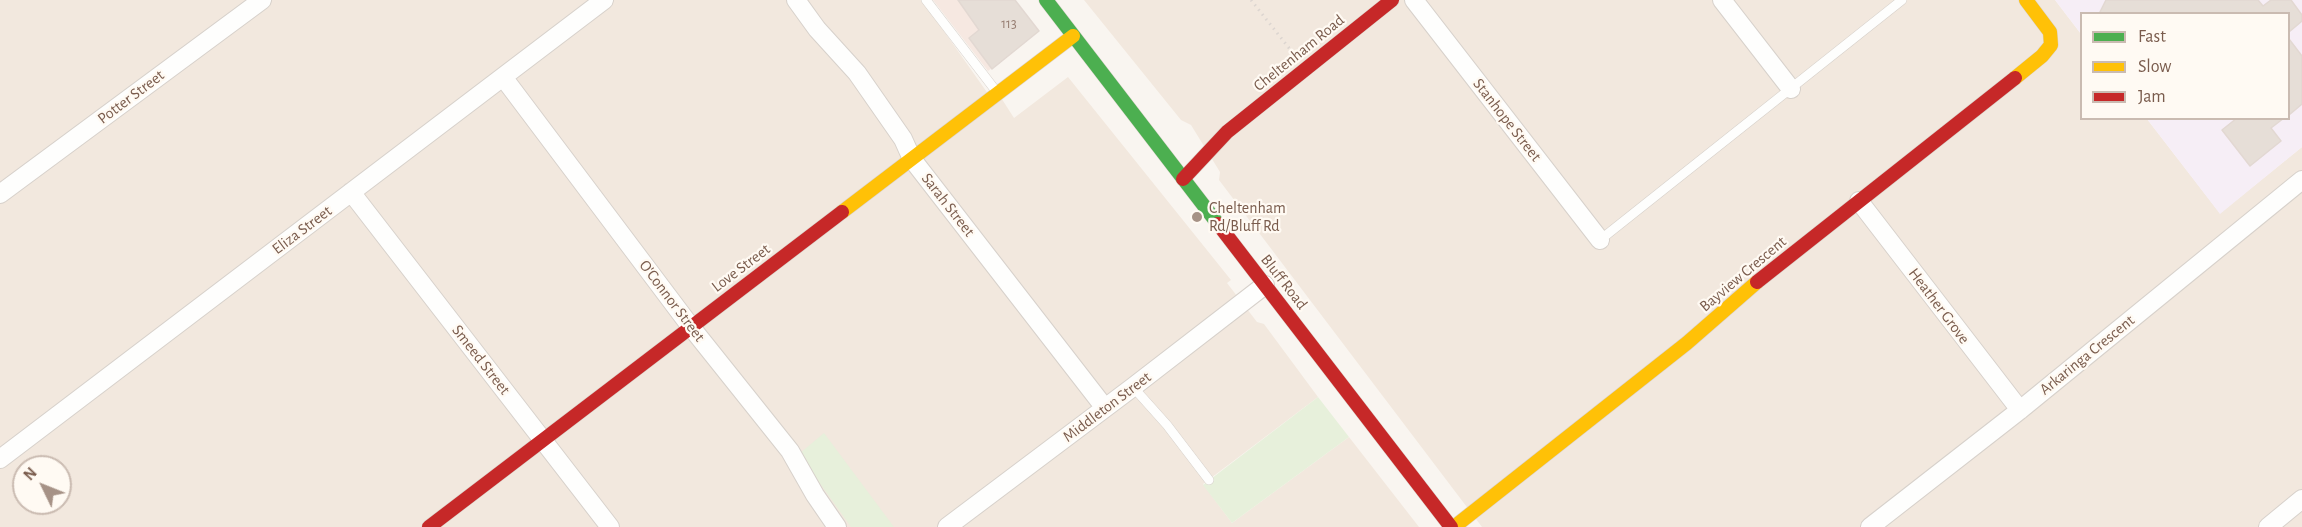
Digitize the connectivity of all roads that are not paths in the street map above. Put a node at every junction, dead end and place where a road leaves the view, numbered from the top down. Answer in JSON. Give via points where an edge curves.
{"nodes":[{"id":1,"x":262,"y":0,"type":"edge"},
{"id":2,"x":604,"y":0,"type":"edge"},
{"id":3,"x":796,"y":0,"type":"edge"},
{"id":4,"x":926,"y":0,"type":"edge"},
{"id":5,"x":1046,"y":0,"type":"edge"},
{"id":6,"x":1392,"y":0,"type":"edge"},
{"id":7,"x":1414,"y":0,"type":"edge"},
{"id":8,"x":1722,"y":0,"type":"edge"},
{"id":9,"x":1902,"y":0,"type":"edge"},
{"id":10,"x":2026,"y":0,"type":"edge"},
{"id":11,"x":1073,"y":36,"type":"junction"},
{"id":12,"x":503,"y":77,"type":"junction"},
{"id":13,"x":1791,"y":89,"type":"junction"},
{"id":14,"x":998,"y":93,"type":"junction"},
{"id":15,"x":1227,"y":132,"type":"junction"},
{"id":16,"x":912,"y":159,"type":"junction"},
{"id":17,"x":1172,"y":165,"type":"junction"},
{"id":18,"x":1183,"y":178,"type":"junction"},
{"id":19,"x":2302,"y":180,"type":"edge"},
{"id":20,"x":351,"y":192,"type":"junction"},
{"id":21,"x":0,"y":194,"type":"edge"},
{"id":22,"x":1859,"y":201,"type":"junction"},
{"id":23,"x":1600,"y":240,"type":"joint"},
{"id":24,"x":1265,"y":285,"type":"junction"},
{"id":25,"x":691,"y":327,"type":"junction"},
{"id":26,"x":1133,"y":387,"type":"junction"},
{"id":27,"x":1105,"y":408,"type":"junction"},
{"id":28,"x":2020,"y":410,"type":"junction"},
{"id":29,"x":543,"y":440,"type":"junction"},
{"id":30,"x":0,"y":459,"type":"edge"},
{"id":31,"x":1209,"y":480,"type":"dead end"},
{"id":32,"x":2302,"y":499,"type":"edge"},
{"id":33,"x":429,"y":527,"type":"edge"},
{"id":34,"x":610,"y":527,"type":"edge"},
{"id":35,"x":837,"y":527,"type":"edge"},
{"id":36,"x":948,"y":527,"type":"edge"},
{"id":37,"x":1452,"y":527,"type":"edge"},
{"id":38,"x":1870,"y":527,"type":"edge"},
{"id":39,"x":2268,"y":527,"type":"edge"}],
"edges":[{"from":1,"to":21,"type":"street","name":"Potter Street"},
{"from":2,"to":12,"type":"street","name":"Eliza Street"},
{"from":3,"to":16,"type":"street","name":"Sarah Street","via":[[857,72],[903,139]]},
{"from":4,"to":14,"type":"lane"},
{"from":5,"to":11,"type":"street","name":"Bluff Road"},
{"from":6,"to":15,"type":"street","name":"Cheltenham Road"},
{"from":7,"to":23,"type":"street","name":"Stanhope Street"},
{"from":8,"to":13,"type":"street"},
{"from":9,"to":13,"type":"lane"},
{"from":10,"to":22,"type":"street","name":"Bayview Crescent","via":[[2050,32],[2051,45],[2042,56]]},
{"from":11,"to":14,"type":"street","name":"Love Street"},
{"from":11,"to":17,"type":"street","name":"Bluff Road"},
{"from":12,"to":20,"type":"street","name":"Eliza Street"},
{"from":12,"to":25,"type":"street","name":"O'Connor Street"},
{"from":13,"to":23,"type":"lane"},
{"from":14,"to":16,"type":"street","name":"Love Street"},
{"from":15,"to":17,"type":"street","name":"Cheltenham Road"},
{"from":15,"to":18,"type":"street","name":"Cheltenham Road"},
{"from":16,"to":25,"type":"street","name":"Love Street"},
{"from":16,"to":27,"type":"street","name":"Sarah Street"},
{"from":17,"to":18,"type":"street","name":"Bluff Road"},
{"from":18,"to":24,"type":"street","name":"Bluff Road"},
{"from":19,"to":28,"type":"street","name":"Arkaringa Crescent"},
{"from":20,"to":29,"type":"street","name":"Smeed Street"},
{"from":20,"to":30,"type":"street","name":"Eliza Street"},
{"from":22,"to":28,"type":"street","name":"Heather Grove"},
{"from":22,"to":37,"type":"street","name":"Bayview Crescent","via":[[1765,275],[1687,344]]},
{"from":24,"to":26,"type":"street","name":"Middleton Street"},
{"from":24,"to":37,"type":"street","name":"Bluff Road"},
{"from":25,"to":29,"type":"street","name":"Love Street"},
{"from":25,"to":35,"type":"street","name":"O'Connor Street","via":[[790,451]]},
{"from":26,"to":27,"type":"street","name":"Middleton Street"},
{"from":26,"to":31,"type":"lane"},
{"from":27,"to":36,"type":"street","name":"Middleton Street"},
{"from":28,"to":38,"type":"street","name":"Arkaringa Crescent"},
{"from":29,"to":33,"type":"street","name":"Love Street"},
{"from":29,"to":34,"type":"street","name":"Smeed Street"},
{"from":32,"to":39,"type":"street"}]}
